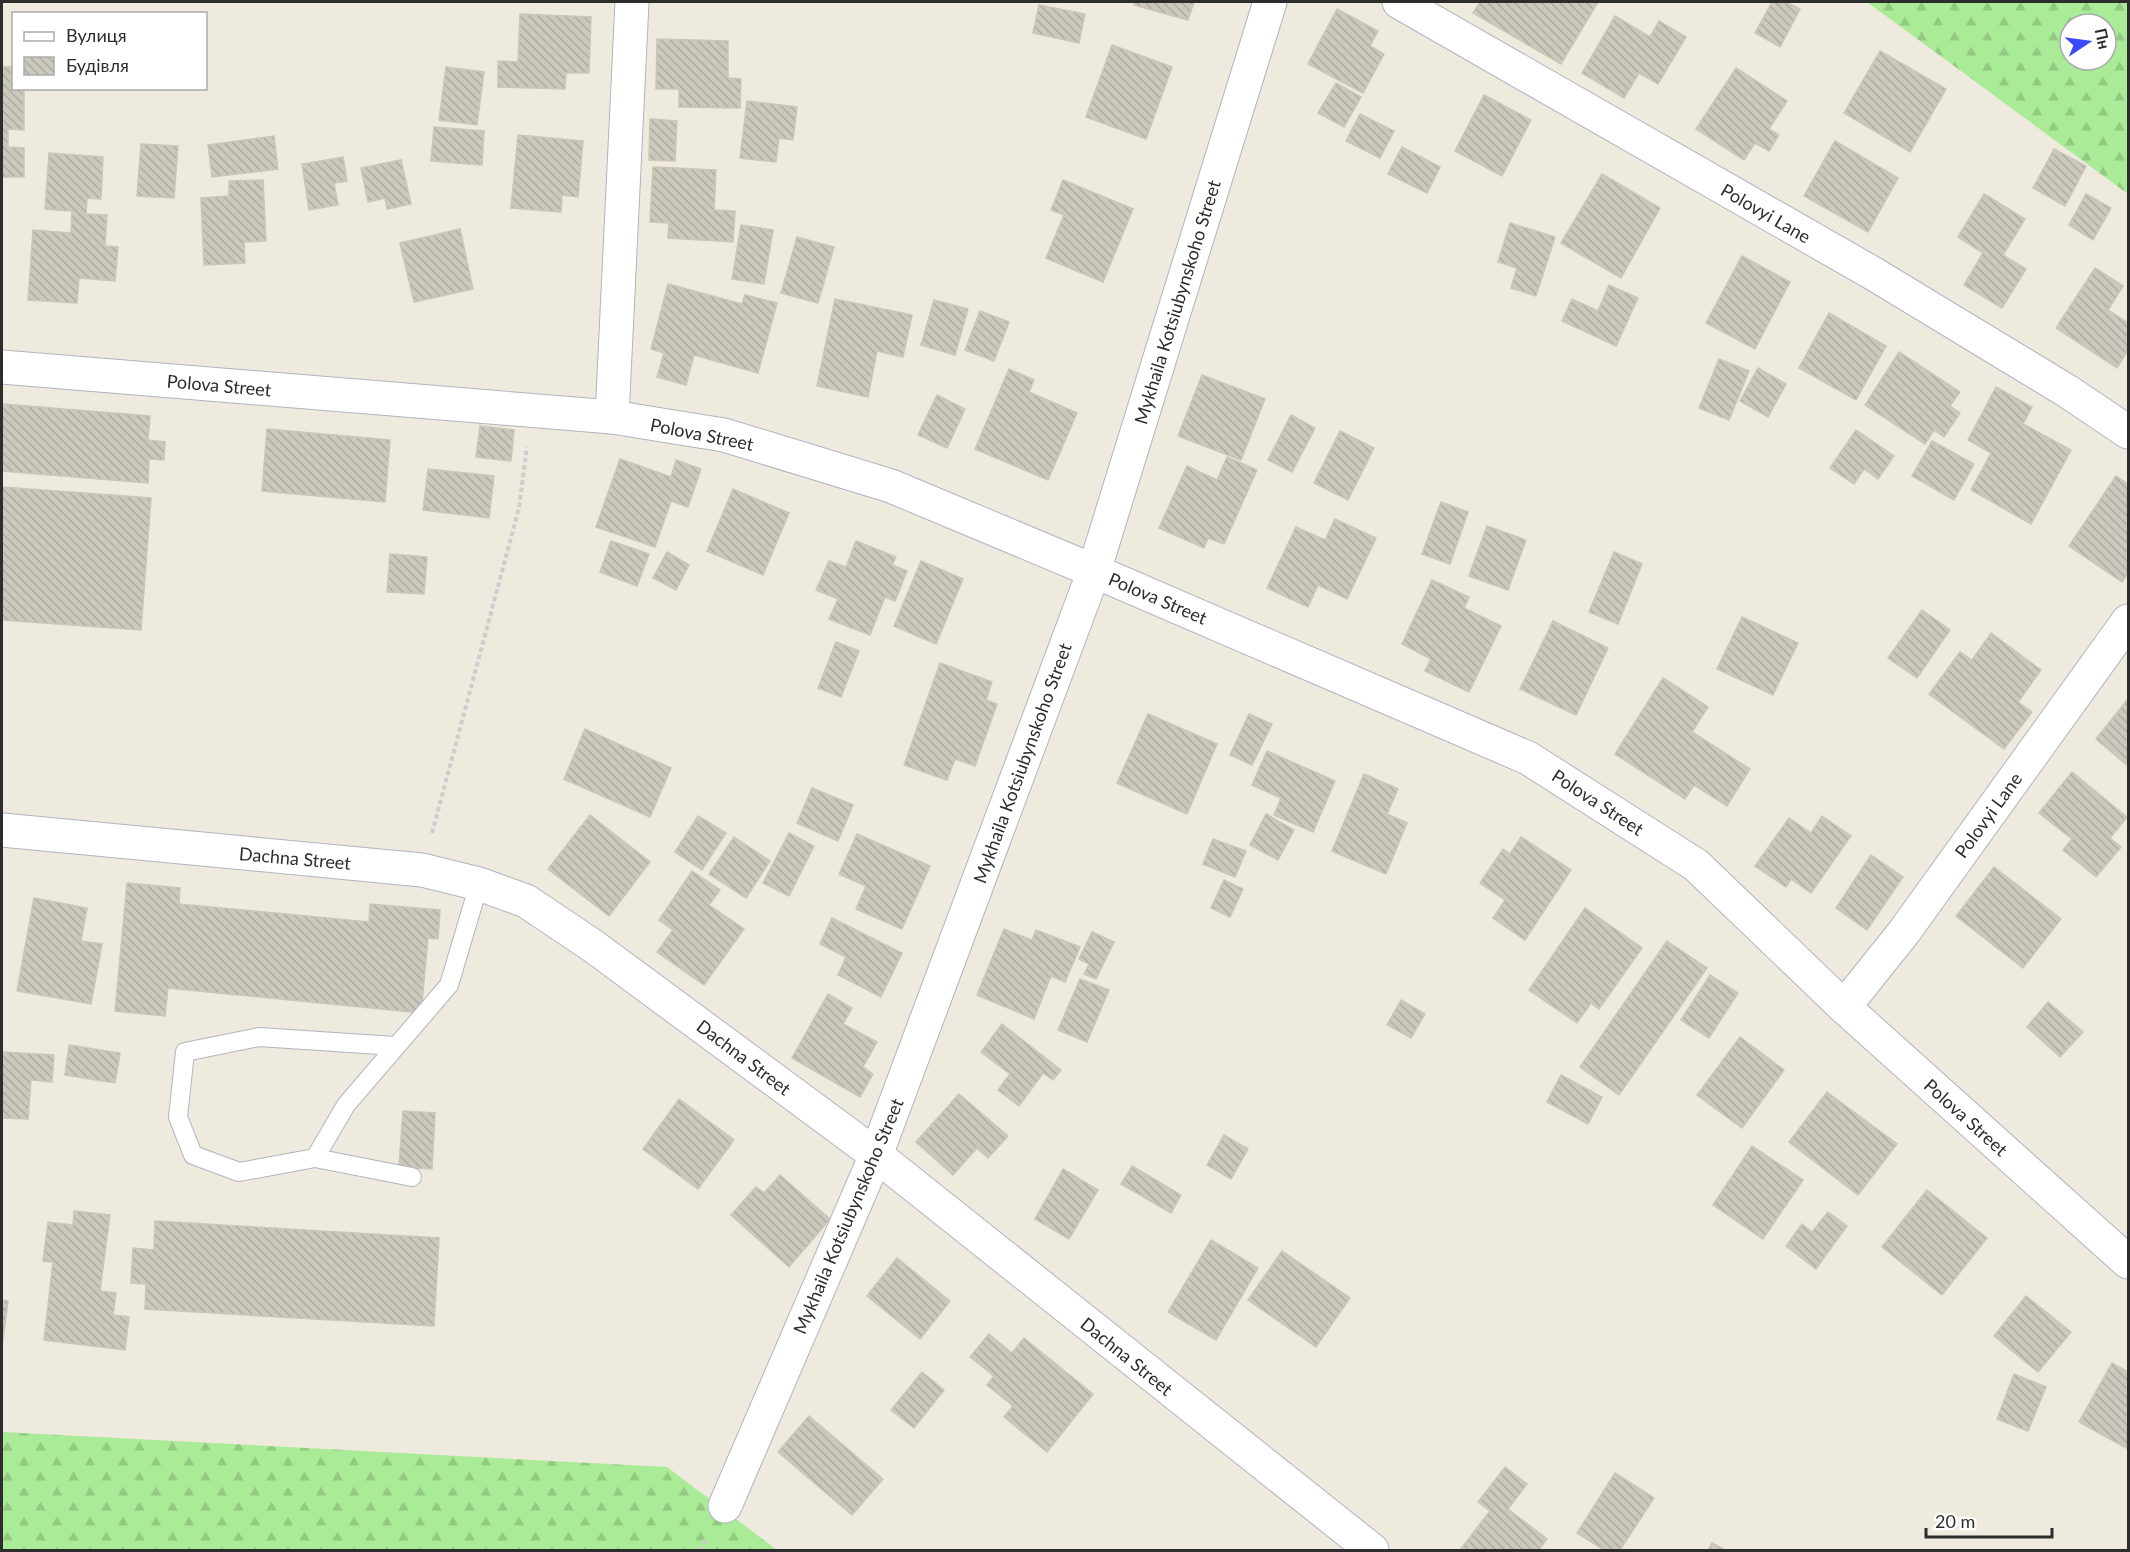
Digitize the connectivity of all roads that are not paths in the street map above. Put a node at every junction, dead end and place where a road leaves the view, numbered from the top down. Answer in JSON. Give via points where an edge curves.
{"nodes":[{"id":1,"x":632,"y":2,"type":"edge"},
{"id":2,"x":1270,"y":2,"type":"edge"},
{"id":3,"x":1398,"y":2,"type":"edge"},
{"id":4,"x":2,"y":367,"type":"edge"},
{"id":5,"x":612,"y":417,"type":"junction"},
{"id":6,"x":2128,"y":432,"type":"edge"},
{"id":7,"x":1094,"y":571,"type":"junction"},
{"id":8,"x":2128,"y":621,"type":"edge"},
{"id":9,"x":2,"y":830,"type":"edge"},
{"id":10,"x":479,"y":884,"type":"junction"},
{"id":11,"x":1844,"y":1007,"type":"junction"},
{"id":12,"x":395,"y":1046,"type":"junction"},
{"id":13,"x":876,"y":1155,"type":"junction"},
{"id":14,"x":315,"y":1158,"type":"junction"},
{"id":15,"x":412,"y":1177,"type":"dead end"},
{"id":16,"x":2128,"y":1262,"type":"edge"},
{"id":17,"x":725,"y":1506,"type":"dead end"},
{"id":18,"x":1372,"y":1551,"type":"edge"}],
"edges":[{"from":1,"to":5,"type":"street"},
{"from":2,"to":7,"type":"street","name":"Mykhaila Kotsiubynskoho Street"},
{"from":3,"to":6,"type":"street","name":"Polovyi Lane","via":[[1874,274]]},
{"from":4,"to":5,"type":"street","name":"Polova Street"},
{"from":5,"to":7,"type":"street","name":"Polova Street","via":[[724,435],[891,486]]},
{"from":7,"to":11,"type":"street","name":"Polova Street","via":[[1528,758],[1696,865]]},
{"from":7,"to":13,"type":"street","name":"Mykhaila Kotsiubynskoho Street"},
{"from":8,"to":11,"type":"street","name":"Polovyi Lane","via":[[1904,932]]},
{"from":9,"to":10,"type":"street","name":"Dachna Street","via":[[422,870]]},
{"from":10,"to":12,"type":"lane","via":[[449,985]]},
{"from":10,"to":13,"type":"street","name":"Dachna Street","via":[[526,901],[593,946]]},
{"from":11,"to":16,"type":"street","name":"Polova Street"},
{"from":12,"to":14,"type":"lane","via":[[346,1105]]},
{"from":12,"to":14,"type":"lane","via":[[258,1037],[185,1052],[178,1117],[193,1155],[239,1172]]},
{"from":13,"to":17,"type":"street","name":"Mykhaila Kotsiubynskoho Street"},
{"from":13,"to":18,"type":"street","name":"Dachna Street"},
{"from":14,"to":15,"type":"lane"}]}
